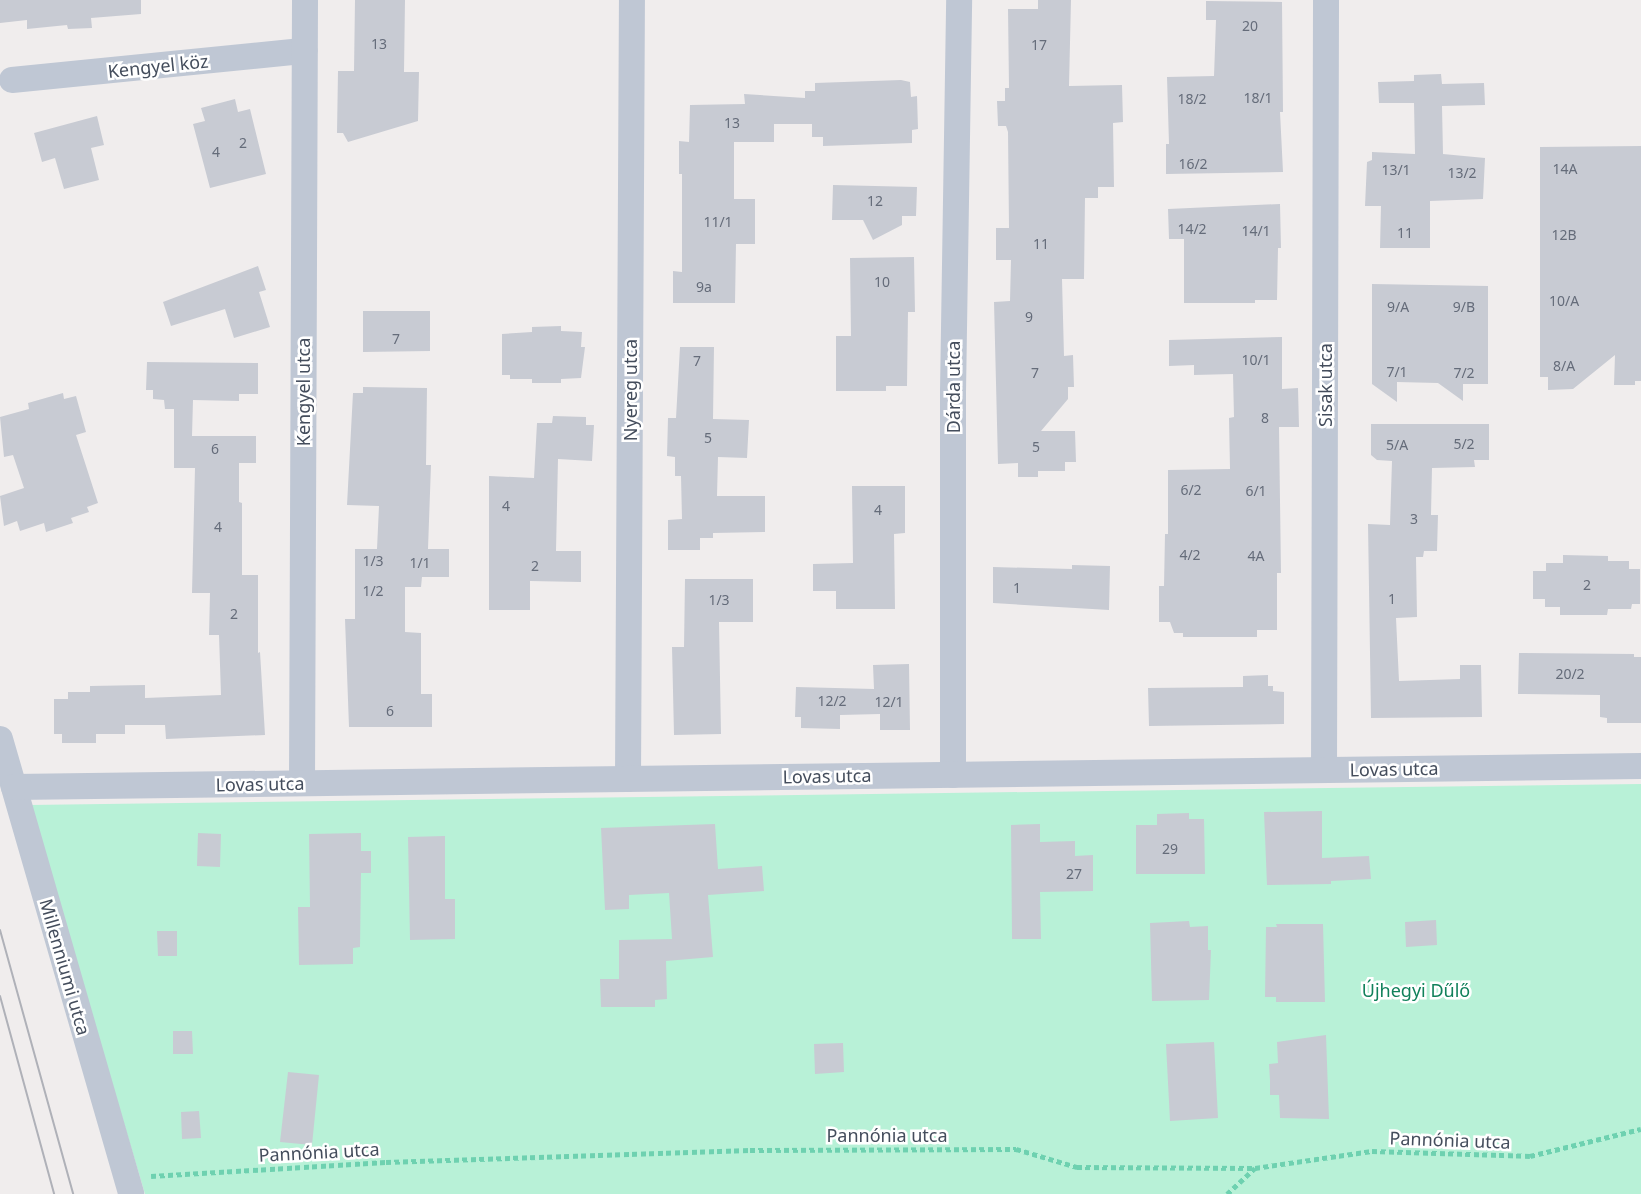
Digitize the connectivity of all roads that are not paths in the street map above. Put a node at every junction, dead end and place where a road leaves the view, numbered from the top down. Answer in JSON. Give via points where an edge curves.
{"nodes":[{"id":1,"x":305,"y":0,"type":"edge"},
{"id":2,"x":632,"y":0,"type":"edge"},
{"id":3,"x":959,"y":0,"type":"edge"},
{"id":4,"x":1326,"y":0,"type":"edge"},
{"id":5,"x":305,"y":51,"type":"junction"},
{"id":6,"x":12,"y":80,"type":"dead end"},
{"id":7,"x":0,"y":739,"type":"edge"},
{"id":8,"x":1641,"y":766,"type":"edge"},
{"id":9,"x":1324,"y":770,"type":"junction"},
{"id":10,"x":953,"y":775,"type":"junction"},
{"id":11,"x":628,"y":779,"type":"junction"},
{"id":12,"x":302,"y":783,"type":"junction"},
{"id":13,"x":14,"y":787,"type":"junction"},
{"id":14,"x":128,"y":1186,"type":"edge"}],
"edges":[{"from":1,"to":5,"type":"street","name":"Kengyel utca"},
{"from":2,"to":11,"type":"street","name":"Nyereg utca"},
{"from":3,"to":10,"type":"street","name":"Dárda utca"},
{"from":4,"to":9,"type":"street","name":"Sisak utca"},
{"from":5,"to":6,"type":"street","name":"Kengyel köz"},
{"from":5,"to":12,"type":"street","name":"Kengyel utca"},
{"from":7,"to":13,"type":"street","name":"Millenniumi utca"},
{"from":8,"to":9,"type":"street","name":"Lovas utca"},
{"from":9,"to":10,"type":"street","name":"Lovas utca"},
{"from":10,"to":11,"type":"street","name":"Lovas utca"},
{"from":11,"to":12,"type":"street","name":"Lovas utca"},
{"from":12,"to":13,"type":"street","name":"Lovas utca"},
{"from":13,"to":14,"type":"street","name":"Millenniumi utca"}]}
